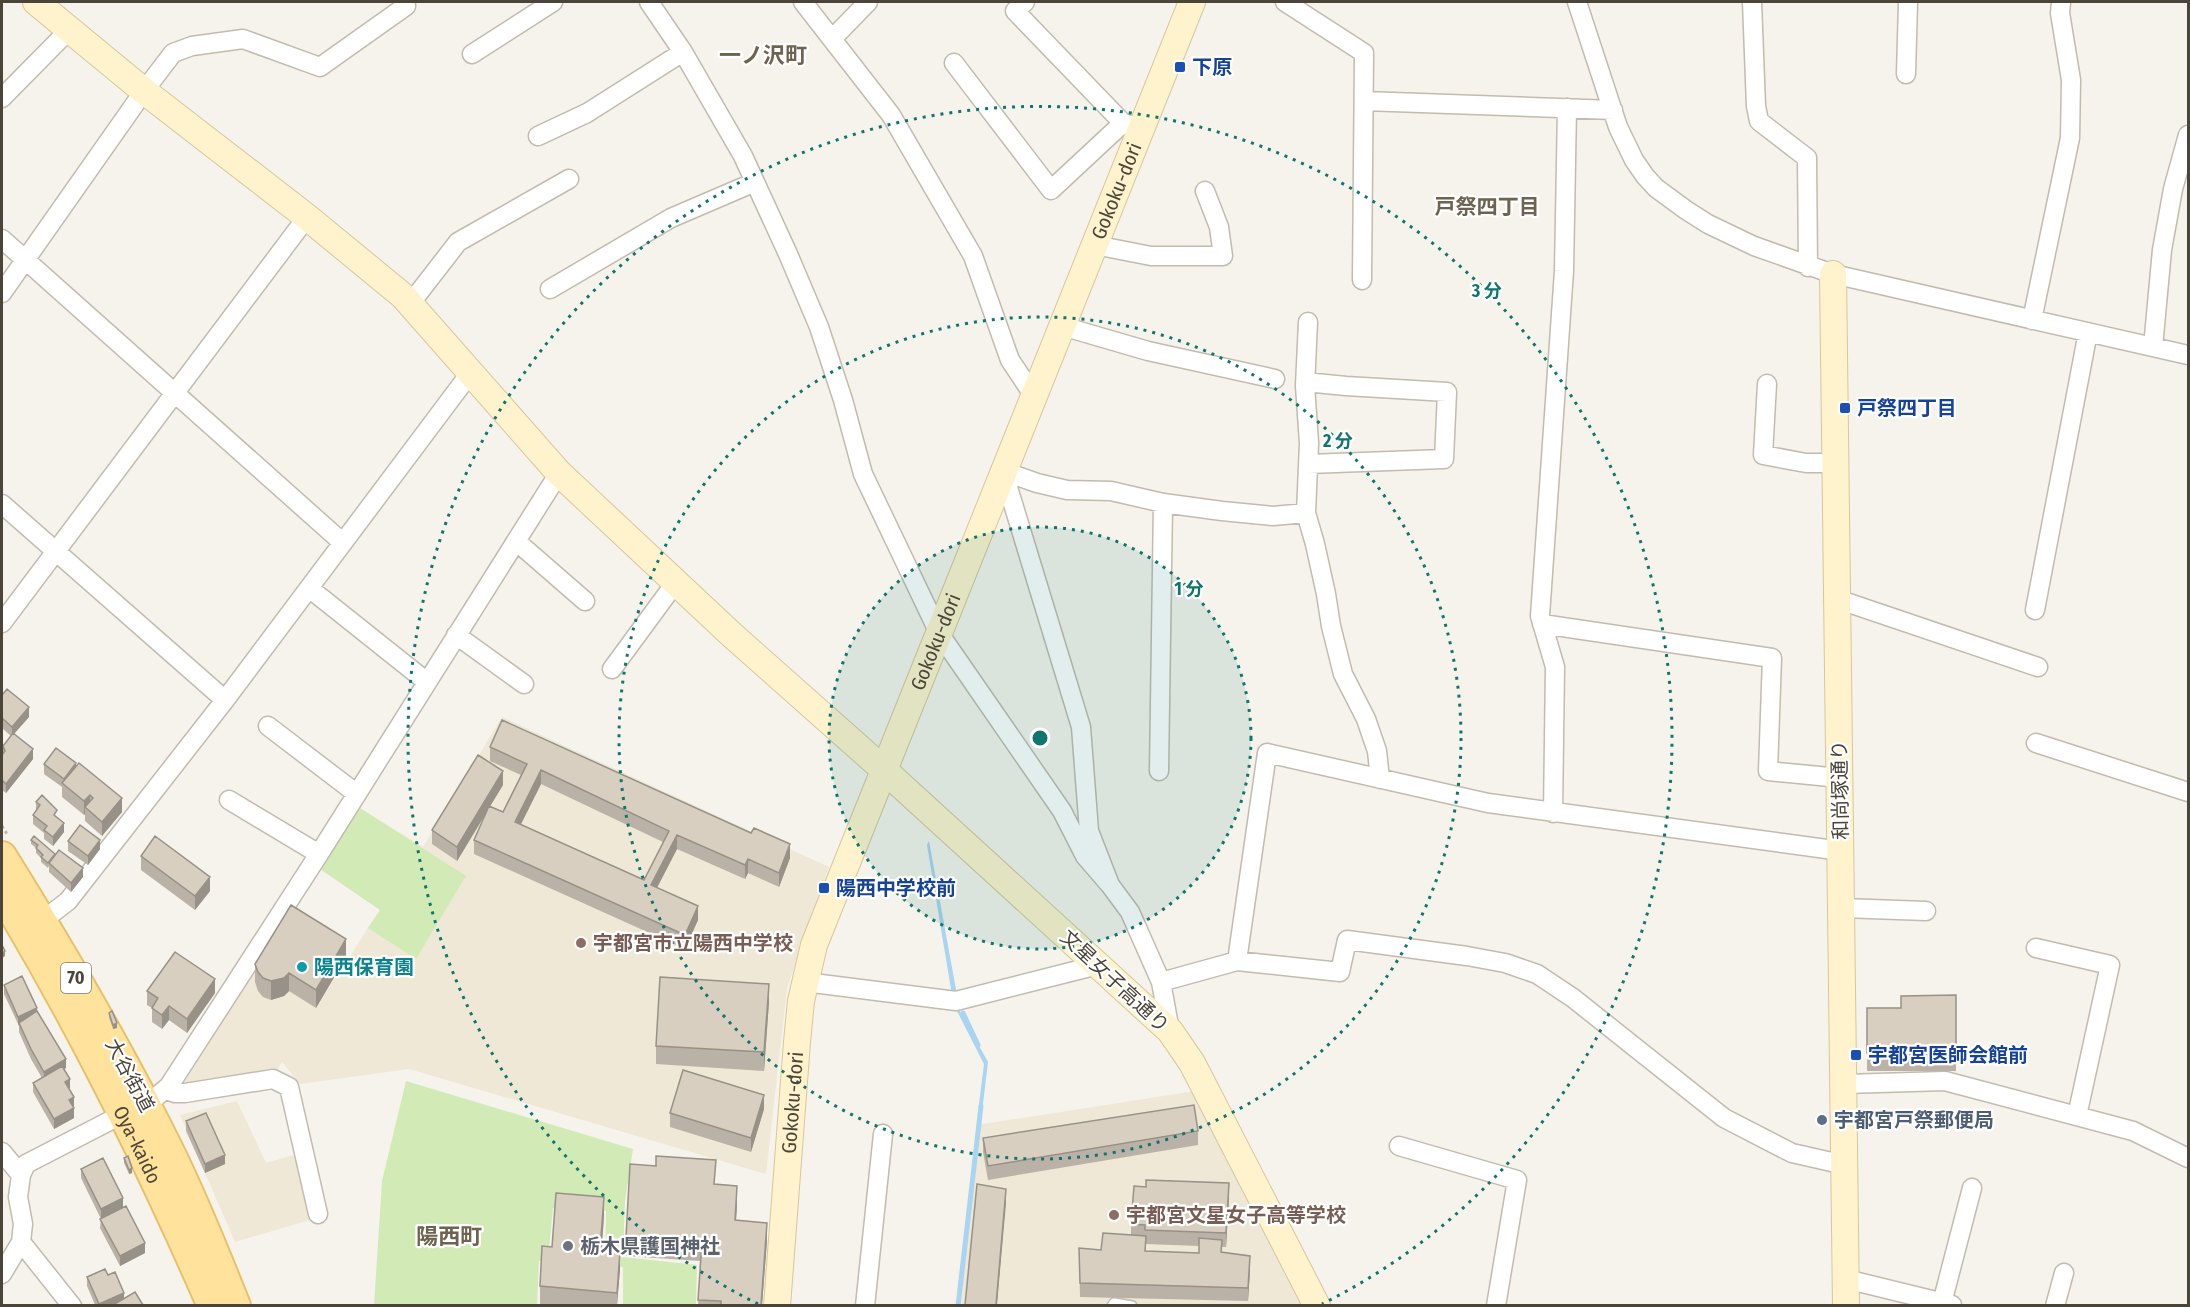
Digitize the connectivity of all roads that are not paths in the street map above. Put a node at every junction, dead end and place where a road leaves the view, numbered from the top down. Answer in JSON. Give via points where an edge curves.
{"nodes":[{"id":1,"x":36,"y":2,"type":"edge"},
{"id":2,"x":404,"y":2,"type":"edge"},
{"id":3,"x":553,"y":2,"type":"edge"},
{"id":4,"x":648,"y":2,"type":"edge"},
{"id":5,"x":803,"y":2,"type":"edge"},
{"id":6,"x":868,"y":2,"type":"edge"},
{"id":7,"x":1025,"y":2,"type":"edge"},
{"id":8,"x":1192,"y":2,"type":"edge"},
{"id":9,"x":1286,"y":2,"type":"edge"},
{"id":10,"x":1577,"y":2,"type":"edge"},
{"id":11,"x":1752,"y":2,"type":"edge"},
{"id":12,"x":1908,"y":2,"type":"edge"},
{"id":13,"x":2061,"y":2,"type":"edge"},
{"id":14,"x":70,"y":29,"type":"junction"},
{"id":15,"x":832,"y":39,"type":"junction"},
{"id":16,"x":683,"y":52,"type":"junction"},
{"id":17,"x":472,"y":54,"type":"dead end"},
{"id":18,"x":954,"y":63,"type":"dead end"},
{"id":19,"x":1906,"y":74,"type":"dead end"},
{"id":20,"x":144,"y":91,"type":"junction"},
{"id":21,"x":2,"y":98,"type":"edge"},
{"id":22,"x":1364,"y":101,"type":"junction"},
{"id":23,"x":1567,"y":108,"type":"junction"},
{"id":24,"x":1613,"y":110,"type":"junction"},
{"id":25,"x":1132,"y":125,"type":"junction"},
{"id":26,"x":2188,"y":135,"type":"edge"},
{"id":27,"x":538,"y":136,"type":"dead end"},
{"id":28,"x":569,"y":179,"type":"dead end"},
{"id":29,"x":755,"y":182,"type":"junction"},
{"id":30,"x":1205,"y":191,"type":"dead end"},
{"id":31,"x":2181,"y":191,"type":"edge"},
{"id":32,"x":307,"y":217,"type":"junction"},
{"id":33,"x":2,"y":239,"type":"edge"},
{"id":34,"x":1095,"y":245,"type":"junction"},
{"id":35,"x":24,"y":260,"type":"junction"},
{"id":36,"x":1808,"y":267,"type":"junction"},
{"id":37,"x":1833,"y":274,"type":"junction"},
{"id":38,"x":1362,"y":280,"type":"dead end"},
{"id":39,"x":550,"y":290,"type":"dead end"},
{"id":40,"x":2,"y":293,"type":"edge"},
{"id":41,"x":410,"y":304,"type":"junction"},
{"id":42,"x":2032,"y":320,"type":"junction"},
{"id":43,"x":1308,"y":322,"type":"dead end"},
{"id":44,"x":1062,"y":326,"type":"junction"},
{"id":45,"x":2088,"y":332,"type":"junction"},
{"id":46,"x":2153,"y":347,"type":"junction"},
{"id":47,"x":2188,"y":355,"type":"edge"},
{"id":48,"x":471,"y":372,"type":"junction"},
{"id":49,"x":1275,"y":379,"type":"dead end"},
{"id":50,"x":1305,"y":382,"type":"junction"},
{"id":51,"x":1767,"y":384,"type":"dead end"},
{"id":52,"x":174,"y":393,"type":"junction"},
{"id":53,"x":1034,"y":396,"type":"junction"},
{"id":54,"x":1835,"y":463,"type":"junction"},
{"id":55,"x":1308,"y":465,"type":"junction"},
{"id":56,"x":1004,"y":471,"type":"junction"},
{"id":57,"x":559,"y":473,"type":"junction"},
{"id":58,"x":1163,"y":503,"type":"junction"},
{"id":59,"x":2,"y":504,"type":"edge"},
{"id":60,"x":1306,"y":513,"type":"junction"},
{"id":61,"x":516,"y":541,"type":"junction"},
{"id":62,"x":343,"y":543,"type":"junction"},
{"id":63,"x":54,"y":552,"type":"junction"},
{"id":64,"x":676,"y":582,"type":"junction"},
{"id":65,"x":309,"y":588,"type":"junction"},
{"id":66,"x":1837,"y":599,"type":"junction"},
{"id":67,"x":585,"y":601,"type":"dead end"},
{"id":68,"x":2035,"y":610,"type":"dead end"},
{"id":69,"x":2,"y":622,"type":"edge"},
{"id":70,"x":1542,"y":624,"type":"junction"},
{"id":71,"x":939,"y":633,"type":"junction"},
{"id":72,"x":456,"y":635,"type":"junction"},
{"id":73,"x":2038,"y":667,"type":"dead end"},
{"id":74,"x":612,"y":669,"type":"dead end"},
{"id":75,"x":427,"y":682,"type":"junction"},
{"id":76,"x":524,"y":684,"type":"dead end"},
{"id":77,"x":225,"y":700,"type":"junction"},
{"id":78,"x":268,"y":726,"type":"dead end"},
{"id":79,"x":2036,"y":743,"type":"dead end"},
{"id":80,"x":883,"y":769,"type":"junction"},
{"id":81,"x":1160,"y":771,"type":"dead end"},
{"id":82,"x":1840,"y":778,"type":"junction"},
{"id":83,"x":1380,"y":779,"type":"junction"},
{"id":84,"x":2188,"y":792,"type":"edge"},
{"id":85,"x":357,"y":794,"type":"junction"},
{"id":86,"x":229,"y":800,"type":"dead end"},
{"id":87,"x":1553,"y":813,"type":"junction"},
{"id":88,"x":1841,"y":851,"type":"junction"},
{"id":89,"x":320,"y":854,"type":"junction"},
{"id":90,"x":2,"y":856,"type":"edge"},
{"id":91,"x":1110,"y":885,"type":"junction"},
{"id":92,"x":2,"y":894,"type":"edge"},
{"id":93,"x":1842,"y":908,"type":"junction"},
{"id":94,"x":1926,"y":911,"type":"dead end"},
{"id":95,"x":42,"y":921,"type":"junction"},
{"id":96,"x":2036,"y":948,"type":"dead end"},
{"id":97,"x":1237,"y":961,"type":"junction"},
{"id":98,"x":1098,"y":965,"type":"junction"},
{"id":99,"x":805,"y":982,"type":"junction"},
{"id":100,"x":1161,"y":982,"type":"junction"},
{"id":101,"x":1170,"y":1031,"type":"junction"},
{"id":102,"x":1845,"y":1084,"type":"junction"},
{"id":103,"x":144,"y":1102,"type":"junction"},
{"id":104,"x":2077,"y":1116,"type":"junction"},
{"id":105,"x":883,"y":1134,"type":"dead end"},
{"id":106,"x":1399,"y":1146,"type":"dead end"},
{"id":107,"x":2,"y":1152,"type":"edge"},
{"id":108,"x":2188,"y":1158,"type":"edge"},
{"id":109,"x":1845,"y":1165,"type":"junction"},
{"id":110,"x":21,"y":1175,"type":"junction"},
{"id":111,"x":1972,"y":1188,"type":"dead end"},
{"id":112,"x":318,"y":1214,"type":"dead end"},
{"id":113,"x":21,"y":1242,"type":"junction"},
{"id":114,"x":2064,"y":1273,"type":"dead end"},
{"id":115,"x":2,"y":1275,"type":"edge"},
{"id":116,"x":1846,"y":1279,"type":"junction"},
{"id":117,"x":1948,"y":1304,"type":"edge"},
{"id":118,"x":72,"y":1305,"type":"edge"},
{"id":119,"x":212,"y":1305,"type":"edge"},
{"id":120,"x":236,"y":1305,"type":"edge"},
{"id":121,"x":777,"y":1305,"type":"edge"},
{"id":122,"x":866,"y":1305,"type":"edge"},
{"id":123,"x":1112,"y":1305,"type":"edge"},
{"id":124,"x":1132,"y":1305,"type":"edge"},
{"id":125,"x":1317,"y":1305,"type":"edge"},
{"id":126,"x":1496,"y":1305,"type":"edge"},
{"id":127,"x":1846,"y":1305,"type":"edge"},
{"id":128,"x":2055,"y":1305,"type":"edge"}],
"edges":[{"from":1,"to":14,"type":"street","name":"文星女子高通り"},
{"from":2,"to":20,"type":"street","via":[[406,6],[320,67],[243,39],[192,46],[173,53]]},
{"from":3,"to":17,"type":"street"},
{"from":4,"to":16,"type":"street"},
{"from":5,"to":15,"type":"street"},
{"from":6,"to":15,"type":"street"},
{"from":7,"to":25,"type":"street","via":[[1015,11]]},
{"from":8,"to":25,"type":"street","name":"Gokoku-dori"},
{"from":9,"to":22,"type":"street","via":[[1364,53]]},
{"from":10,"to":24,"type":"street"},
{"from":11,"to":36,"type":"street","via":[[1758,121],[1807,158]]},
{"from":12,"to":19,"type":"street"},
{"from":13,"to":42,"type":"street","via":[[2071,80],[2070,138]]},
{"from":14,"to":20,"type":"street","name":"文星女子高通り"},
{"from":14,"to":21,"type":"street"},
{"from":15,"to":53,"type":"street","via":[[891,116],[973,256],[1010,360]]},
{"from":16,"to":27,"type":"street","via":[[587,113]]},
{"from":16,"to":29,"type":"street"},
{"from":18,"to":25,"type":"street","via":[[1051,190]]},
{"from":20,"to":32,"type":"street","name":"文星女子高通り"},
{"from":20,"to":35,"type":"street"},
{"from":22,"to":23,"type":"street"},
{"from":22,"to":38,"type":"street"},
{"from":23,"to":24,"type":"street"},
{"from":23,"to":70,"type":"street","via":[[1564,271]]},
{"from":24,"to":36,"type":"street","via":[[1634,160],[1656,188],[1730,235]]},
{"from":25,"to":34,"type":"street","name":"Gokoku-dori"},
{"from":26,"to":31,"type":"street"},
{"from":28,"to":41,"type":"street","via":[[458,242]]},
{"from":29,"to":39,"type":"street","via":[[671,218]]},
{"from":29,"to":71,"type":"street","via":[[819,327],[863,474]]},
{"from":30,"to":34,"type":"street","via":[[1219,227],[1223,256],[1151,256]]},
{"from":31,"to":46,"type":"street","via":[[2162,250]]},
{"from":32,"to":41,"type":"street","name":"文星女子高通り"},
{"from":32,"to":52,"type":"street"},
{"from":33,"to":35,"type":"street"},
{"from":34,"to":44,"type":"street","name":"Gokoku-dori"},
{"from":35,"to":40,"type":"street"},
{"from":35,"to":52,"type":"street"},
{"from":36,"to":37,"type":"street"},
{"from":37,"to":42,"type":"street"},
{"from":37,"to":54,"type":"street","name":"和尚塚通り"},
{"from":41,"to":48,"type":"street","name":"文星女子高通り"},
{"from":42,"to":45,"type":"street"},
{"from":43,"to":50,"type":"street"},
{"from":44,"to":49,"type":"street","via":[[1148,351]]},
{"from":44,"to":53,"type":"street","name":"Gokoku-dori"},
{"from":45,"to":46,"type":"street"},
{"from":45,"to":68,"type":"street"},
{"from":46,"to":47,"type":"street"},
{"from":48,"to":57,"type":"street","name":"文星女子高通り"},
{"from":48,"to":62,"type":"street"},
{"from":50,"to":55,"type":"street"},
{"from":50,"to":55,"type":"street","via":[[1447,393],[1444,459]]},
{"from":51,"to":54,"type":"street","via":[[1763,455],[1806,463]]},
{"from":52,"to":62,"type":"street"},
{"from":52,"to":63,"type":"street"},
{"from":53,"to":56,"type":"street","name":"Gokoku-dori"},
{"from":54,"to":66,"type":"street","name":"和尚塚通り"},
{"from":55,"to":60,"type":"street"},
{"from":56,"to":58,"type":"street","via":[[1067,490],[1112,491]]},
{"from":56,"to":71,"type":"street","name":"Gokoku-dori"},
{"from":56,"to":91,"type":"street","via":[[1081,727],[1089,831]]},
{"from":57,"to":61,"type":"street"},
{"from":57,"to":64,"type":"street","name":"文星女子高通り"},
{"from":58,"to":60,"type":"street","via":[[1273,516]]},
{"from":58,"to":81,"type":"street"},
{"from":59,"to":63,"type":"street"},
{"from":60,"to":83,"type":"street","via":[[1343,674],[1366,719],[1377,751]]},
{"from":61,"to":67,"type":"street"},
{"from":61,"to":72,"type":"street"},
{"from":62,"to":65,"type":"street"},
{"from":63,"to":69,"type":"street"},
{"from":63,"to":77,"type":"street"},
{"from":64,"to":74,"type":"street"},
{"from":64,"to":80,"type":"street","name":"文星女子高通り"},
{"from":65,"to":75,"type":"street"},
{"from":65,"to":77,"type":"street"},
{"from":66,"to":73,"type":"street"},
{"from":66,"to":82,"type":"street","name":"和尚塚通り"},
{"from":70,"to":82,"type":"street","via":[[1772,658],[1768,771]]},
{"from":70,"to":87,"type":"street","via":[[1555,667]]},
{"from":71,"to":80,"type":"street","name":"Gokoku-dori"},
{"from":71,"to":91,"type":"street","via":[[1062,811],[1085,856]]},
{"from":72,"to":75,"type":"street"},
{"from":72,"to":76,"type":"street"},
{"from":75,"to":85,"type":"street"},
{"from":77,"to":95,"type":"street","via":[[68,901]]},
{"from":78,"to":85,"type":"street"},
{"from":79,"to":84,"type":"street"},
{"from":80,"to":98,"type":"street","name":"文星女子高通り"},
{"from":80,"to":99,"type":"street","name":"Gokoku-dori","via":[[814,945]]},
{"from":82,"to":88,"type":"street","name":"和尚塚通り"},
{"from":83,"to":87,"type":"street"},
{"from":83,"to":97,"type":"street","via":[[1267,753]]},
{"from":85,"to":89,"type":"street"},
{"from":86,"to":89,"type":"street"},
{"from":87,"to":88,"type":"street"},
{"from":88,"to":93,"type":"street","name":"和尚塚通り"},
{"from":89,"to":103,"type":"street"},
{"from":90,"to":95,"type":"main road","name":"大谷街道","number":"70"},
{"from":91,"to":100,"type":"street","via":[[1130,912]]},
{"from":92,"to":103,"type":"main road","name":"Oya-kaido","number":"70"},
{"from":93,"to":94,"type":"street"},
{"from":93,"to":102,"type":"street","name":"和尚塚通り"},
{"from":95,"to":103,"type":"main road","name":"大谷街道","number":"70","via":[[94,1007]]},
{"from":96,"to":104,"type":"street","via":[[2110,964]]},
{"from":97,"to":100,"type":"street"},
{"from":97,"to":109,"type":"street","via":[[1340,972],[1347,940],[1505,963],[1537,974],[1573,998],[1724,1118],[1792,1153]]},
{"from":98,"to":99,"type":"street","via":[[956,1000]]},
{"from":98,"to":101,"type":"street","name":"文星女子高通り"},
{"from":99,"to":121,"type":"street","name":"Gokoku-dori"},
{"from":100,"to":101,"type":"street"},
{"from":101,"to":125,"type":"street","name":"文星女子高通り","via":[[1192,1063]]},
{"from":102,"to":104,"type":"street","via":[[1945,1081]]},
{"from":102,"to":109,"type":"street","name":"和尚塚通り"},
{"from":103,"to":110,"type":"street","via":[[26,1164]]},
{"from":103,"to":112,"type":"street","via":[[175,1093],[273,1079],[289,1087]]},
{"from":103,"to":119,"type":"main road","name":"Oya-kaido","number":"70","via":[[161,1191]]},
{"from":103,"to":120,"type":"main road","name":"大谷街道","number":"70","via":[[197,1210]]},
{"from":104,"to":108,"type":"street","via":[[2133,1131]]},
{"from":105,"to":122,"type":"street"},
{"from":106,"to":126,"type":"street","via":[[1517,1180]]},
{"from":107,"to":110,"type":"street"},
{"from":109,"to":116,"type":"street","name":"和尚塚通り"},
{"from":110,"to":113,"type":"street"},
{"from":111,"to":117,"type":"street"},
{"from":113,"to":115,"type":"street"},
{"from":113,"to":118,"type":"street"},
{"from":114,"to":128,"type":"street"},
{"from":116,"to":117,"type":"street"},
{"from":116,"to":127,"type":"street","name":"和尚塚通り"},
{"from":123,"to":124,"type":"lane"}]}
